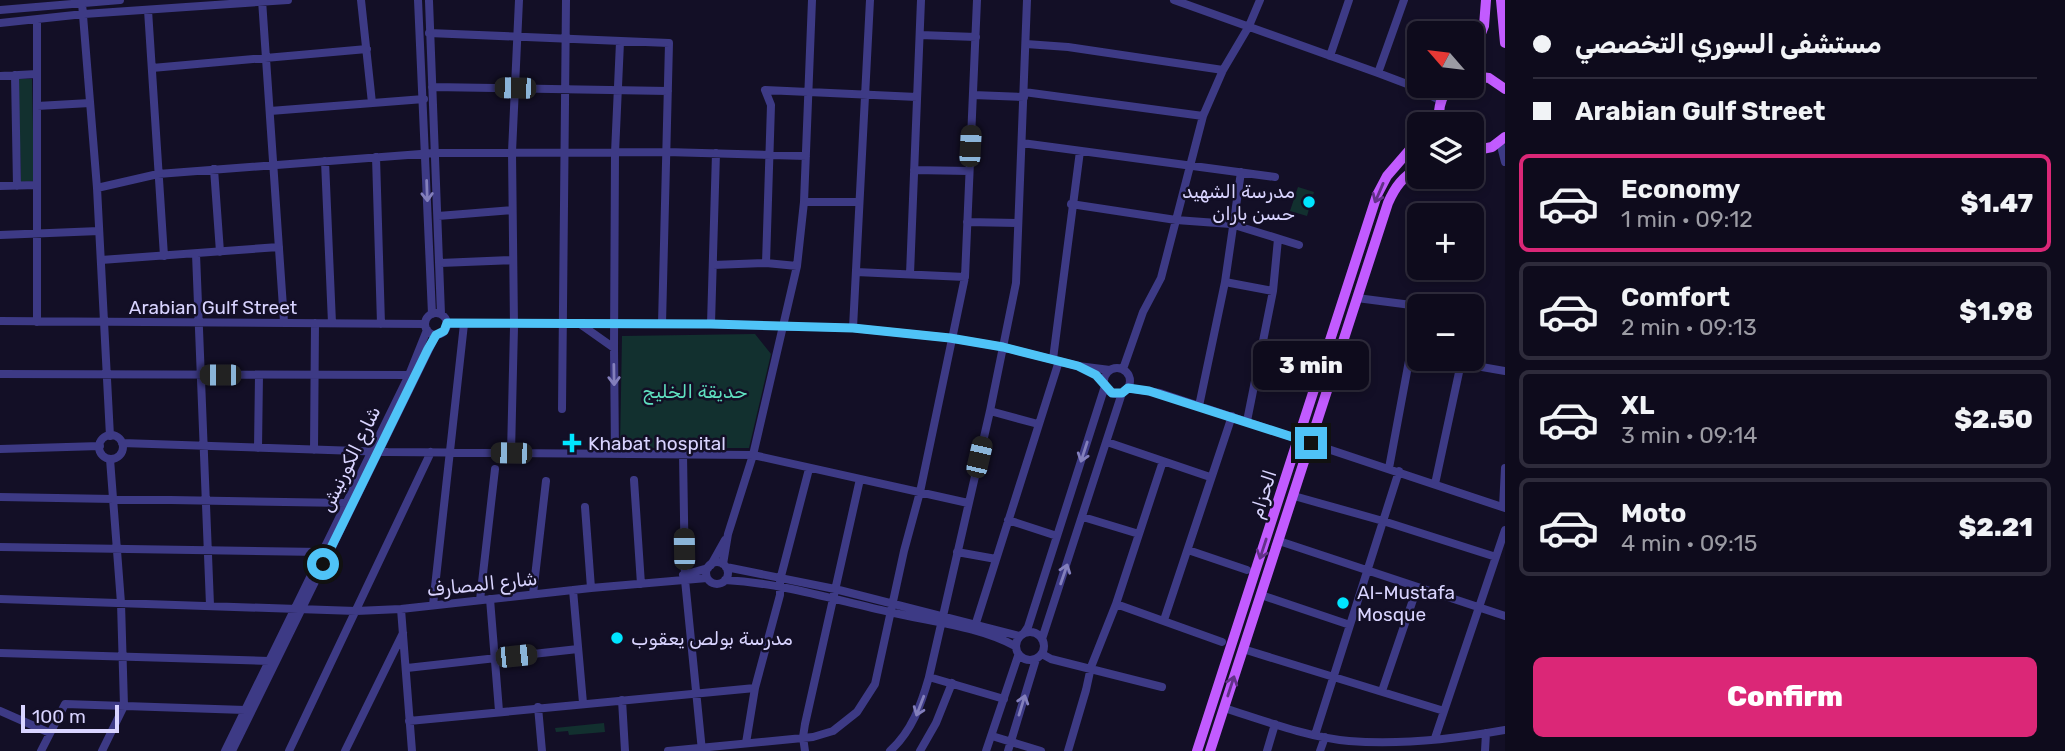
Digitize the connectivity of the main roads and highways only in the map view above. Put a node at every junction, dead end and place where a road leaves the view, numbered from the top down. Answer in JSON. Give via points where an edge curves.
{"nodes":[{"id":1,"x":1486,"y":0,"type":"edge"},
{"id":2,"x":1501,"y":0,"type":"edge"},
{"id":3,"x":1484,"y":26,"type":"edge"},
{"id":4,"x":1505,"y":43,"type":"edge"},
{"id":5,"x":1484,"y":77,"type":"edge"},
{"id":6,"x":1505,"y":89,"type":"edge"},
{"id":7,"x":1503,"y":140,"type":"edge"},
{"id":8,"x":1484,"y":150,"type":"edge"},
{"id":9,"x":1407,"y":153,"type":"edge"},
{"id":10,"x":1407,"y":175,"type":"edge"},
{"id":11,"x":1197,"y":751,"type":"edge"},
{"id":12,"x":1210,"y":751,"type":"edge"}],
"edges":[{"from":1,"to":3,"type":"main road"},
{"from":2,"to":4,"type":"main road"},
{"from":5,"to":6,"type":"main road"},
{"from":7,"to":8,"type":"main road"},
{"from":9,"to":11,"type":"main road","name":"الحزام","one_way":true,"via":[[1377,195]]},
{"from":12,"to":10,"type":"main road","one_way":true,"via":[[1392,194]]}]}
